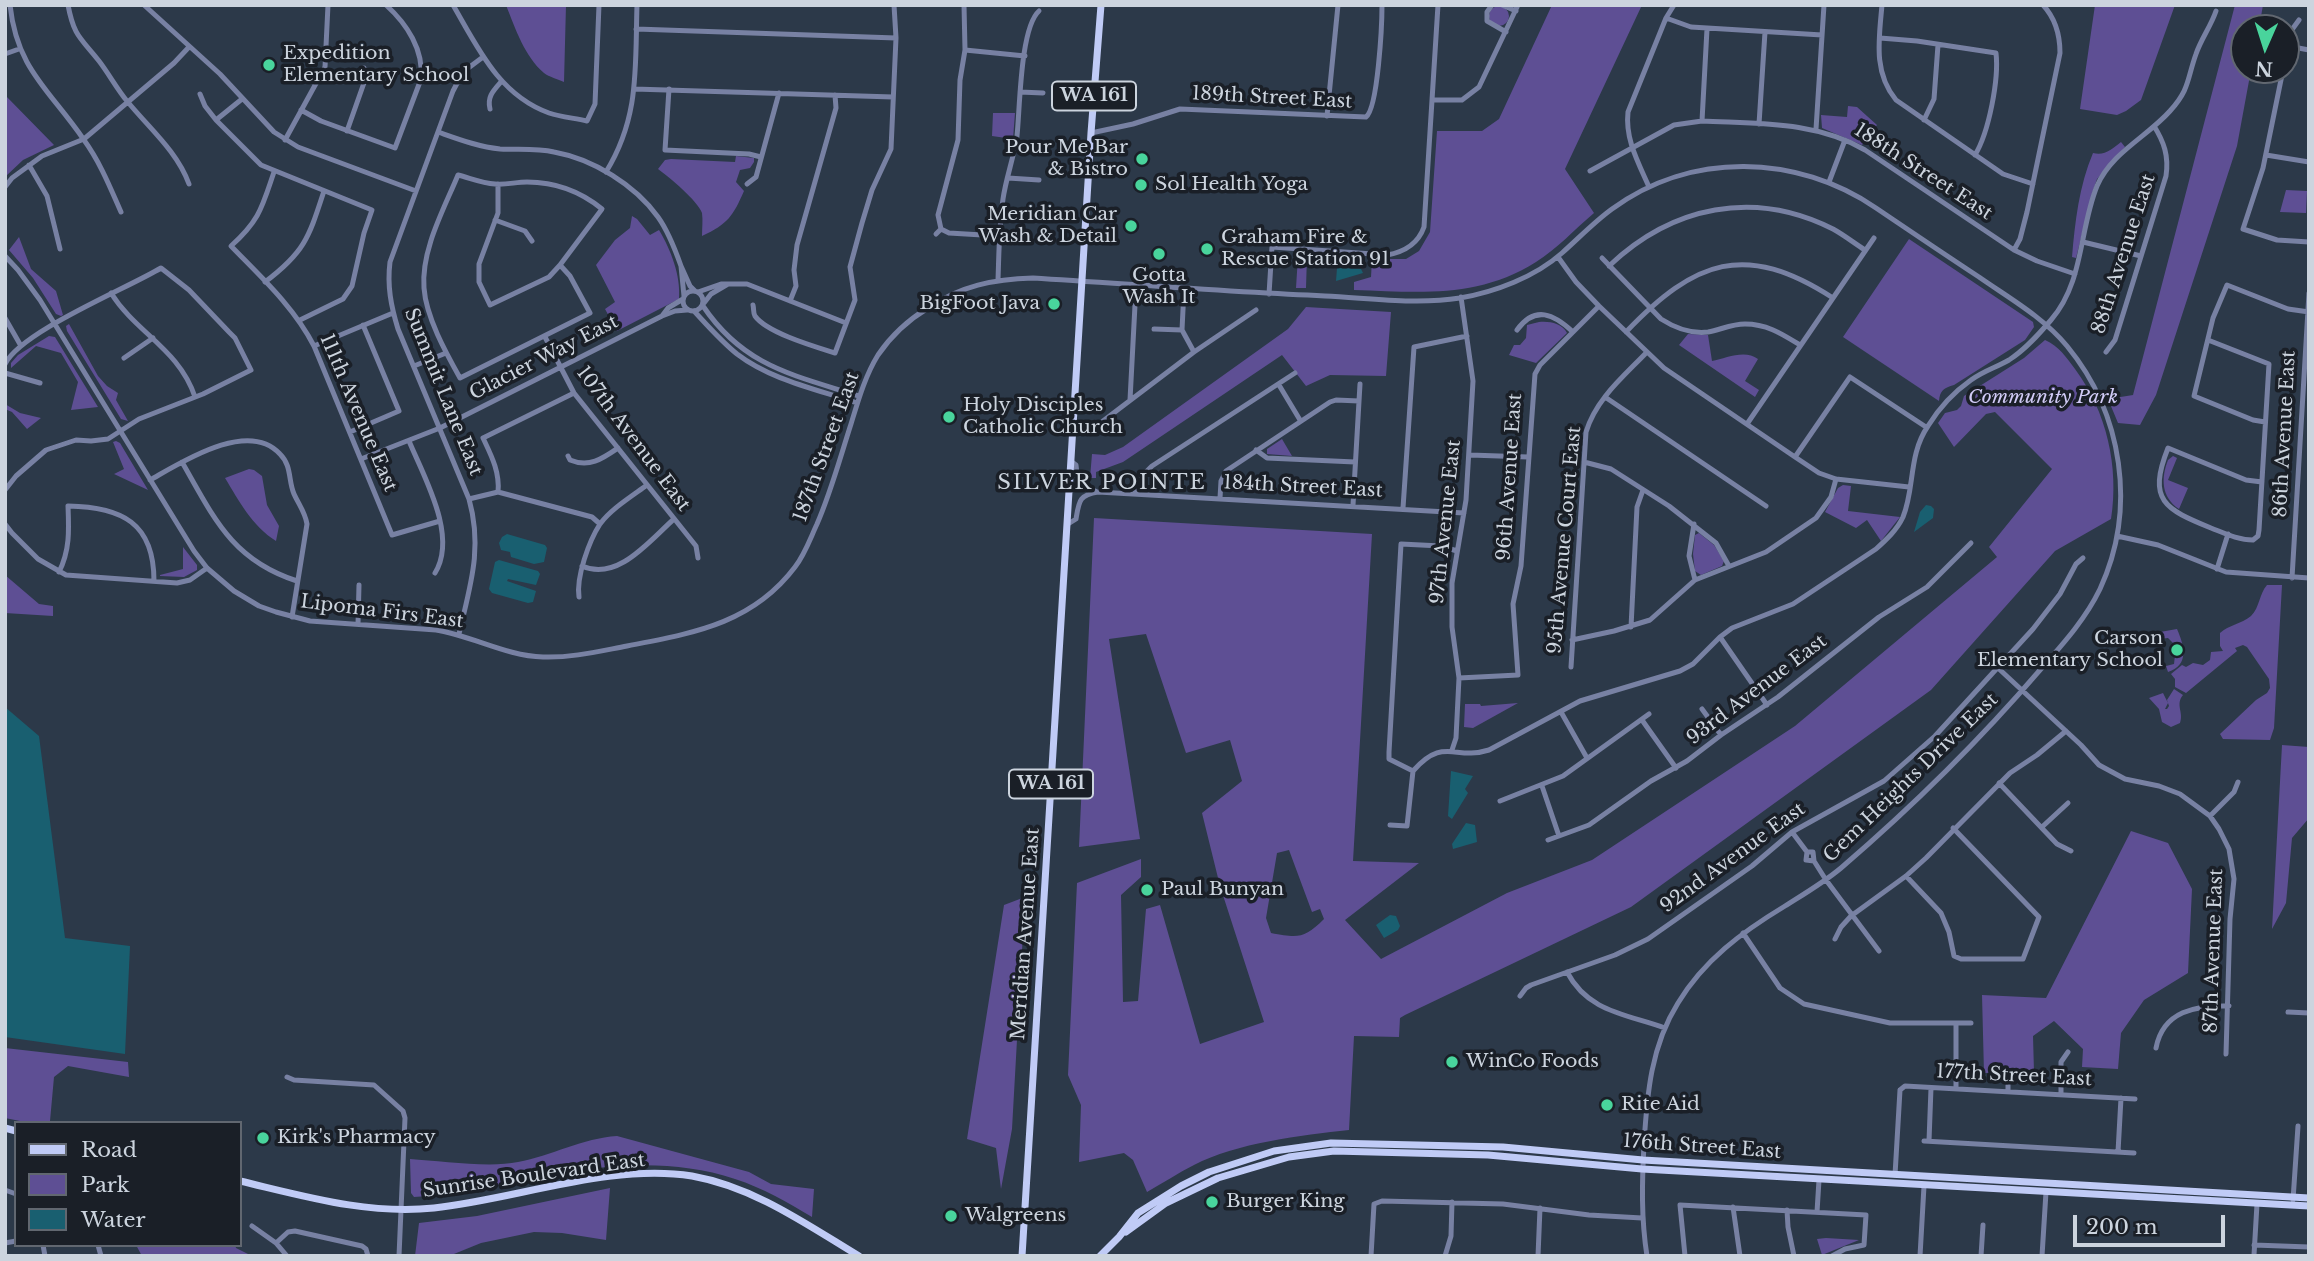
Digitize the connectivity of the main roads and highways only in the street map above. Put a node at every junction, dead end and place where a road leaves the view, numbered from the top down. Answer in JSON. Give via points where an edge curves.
{"nodes":[{"id":1,"x":1101,"y":5,"type":"edge"},
{"id":2,"x":1895,"y":1175,"type":"junction"},
{"id":3,"x":242,"y":1181,"type":"edge"},
{"id":4,"x":1842,"y":1181,"type":"junction"},
{"id":5,"x":2006,"y":1181,"type":"junction"},
{"id":6,"x":1924,"y":1185,"type":"junction"},
{"id":7,"x":1181,"y":1186,"type":"junction"},
{"id":8,"x":2113,"y":1188,"type":"junction"},
{"id":9,"x":2047,"y":1192,"type":"junction"},
{"id":10,"x":2293,"y":1199,"type":"junction"},
{"id":11,"x":2309,"y":1201,"type":"edge"},
{"id":12,"x":2257,"y":1204,"type":"junction"},
{"id":13,"x":1145,"y":1218,"type":"junction"},
{"id":14,"x":1024,"y":1231,"type":"junction"},
{"id":15,"x":1119,"y":1237,"type":"junction"},
{"id":16,"x":859,"y":1256,"type":"edge"},
{"id":17,"x":1023,"y":1256,"type":"edge"},
{"id":18,"x":1029,"y":1256,"type":"edge"},
{"id":19,"x":1100,"y":1256,"type":"edge"}],
"edges":[{"from":1,"to":14,"type":"main road","name":"Meridian Avenue East","number":"WA 161"},
{"from":2,"to":4,"type":"main road","via":[[1892,1180]]},
{"from":2,"to":5,"type":"main road","name":"176th Street East"},
{"from":2,"to":7,"type":"main road","name":"176th Street East","via":[[1503,1147],[1331,1143],[1245,1159]]},
{"from":3,"to":16,"type":"main road","name":"Sunrise Boulevard East","via":[[337,1204],[400,1210],[469,1203],[622,1174],[689,1176],[761,1198]]},
{"from":4,"to":6,"type":"main road","name":"176th Street East"},
{"from":4,"to":13,"type":"main road","name":"176th Street East","via":[[1488,1155],[1334,1151],[1237,1171],[1202,1184]]},
{"from":5,"to":6,"type":"main road"},
{"from":5,"to":8,"type":"main road","name":"176th Street East"},
{"from":6,"to":9,"type":"main road","name":"176th Street East"},
{"from":7,"to":13,"type":"main road"},
{"from":7,"to":15,"type":"main road","name":"176th Street East","via":[[1138,1213]]},
{"from":8,"to":9,"type":"main road","via":[[2109,1192]]},
{"from":8,"to":10,"type":"main road","name":"176th Street East"},
{"from":9,"to":12,"type":"main road","name":"176th Street East"},
{"from":10,"to":11,"type":"main road","name":"176th Street East"},
{"from":10,"to":12,"type":"main road","via":[[2267,1199]]},
{"from":11,"to":12,"type":"main road","name":"176th Street East"},
{"from":13,"to":15,"type":"main road","name":"176th Street East"},
{"from":14,"to":17,"type":"main road","name":"Meridian Avenue East","number":"WA 161"},
{"from":14,"to":18,"type":"main road"},
{"from":15,"to":19,"type":"main road","name":"176th Street East"}]}
